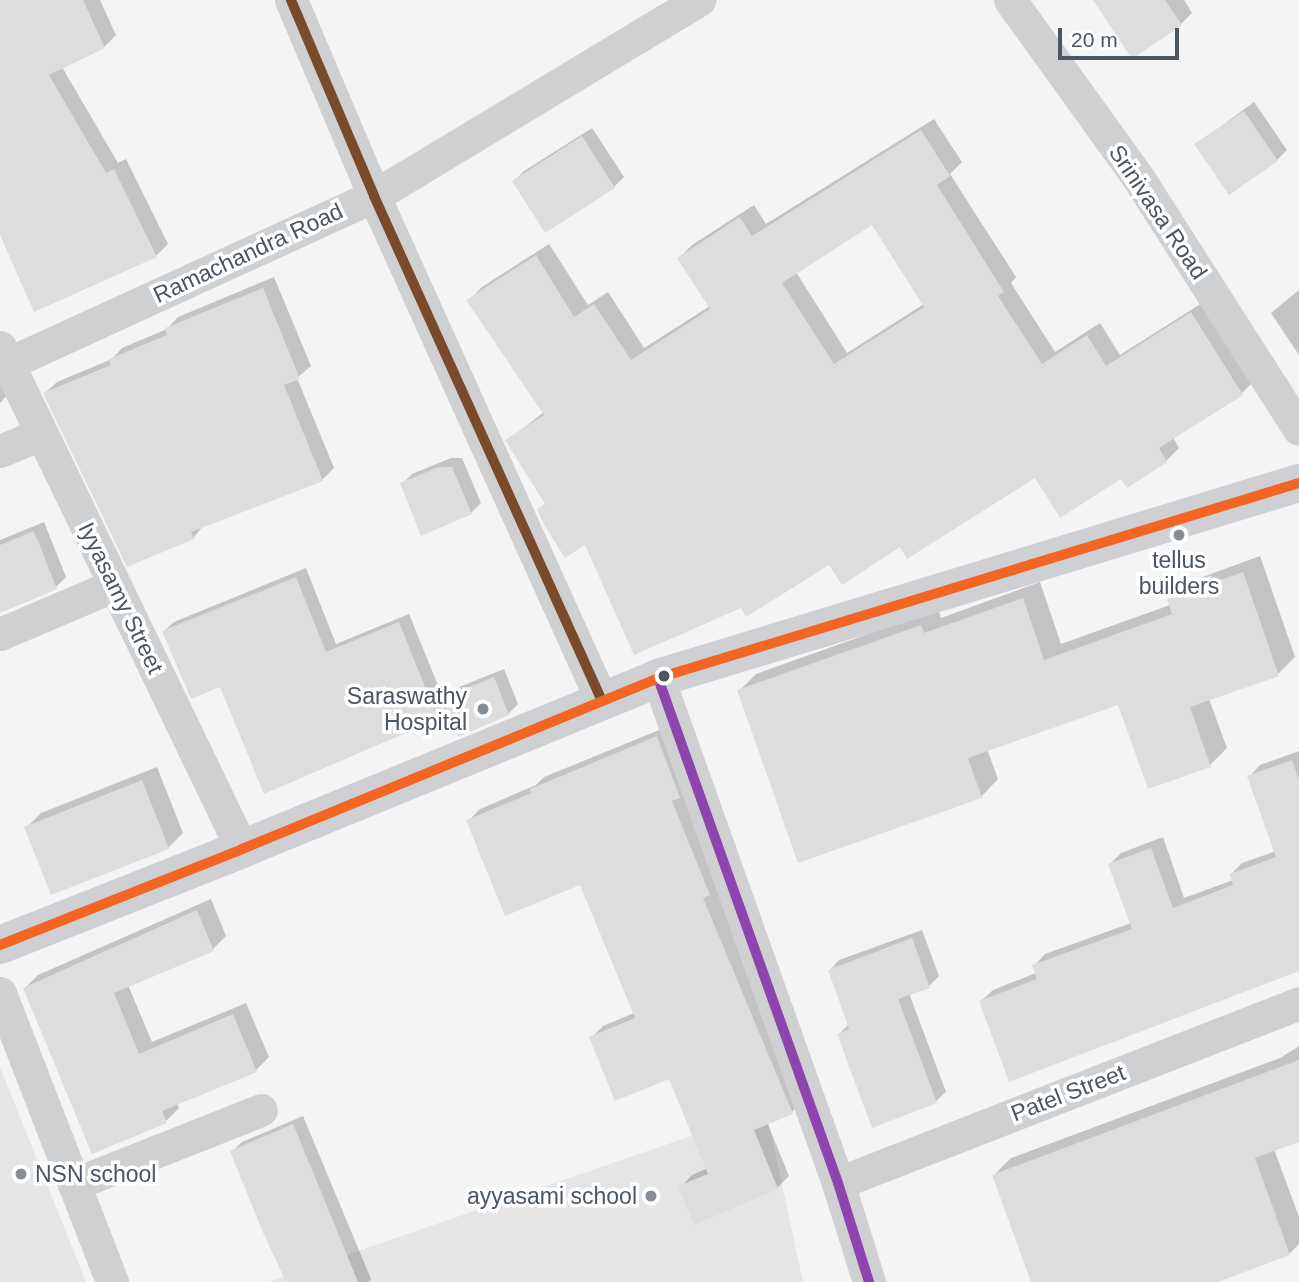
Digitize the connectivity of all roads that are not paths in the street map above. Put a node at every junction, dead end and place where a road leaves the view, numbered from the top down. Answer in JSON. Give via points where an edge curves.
{"nodes":[{"id":1,"x":291,"y":0,"type":"edge"},
{"id":2,"x":699,"y":0,"type":"edge"},
{"id":3,"x":1010,"y":0,"type":"edge"},
{"id":4,"x":374,"y":196,"type":"junction"},
{"id":5,"x":4,"y":356,"type":"edge"},
{"id":6,"x":1299,"y":429,"type":"edge"},
{"id":7,"x":41,"y":434,"type":"junction"},
{"id":8,"x":0,"y":451,"type":"edge"},
{"id":9,"x":1299,"y":483,"type":"edge"},
{"id":10,"x":115,"y":585,"type":"junction"},
{"id":11,"x":0,"y":634,"type":"edge"},
{"id":12,"x":658,"y":678,"type":"junction"},
{"id":13,"x":602,"y":701,"type":"junction"},
{"id":14,"x":242,"y":849,"type":"junction"},
{"id":15,"x":0,"y":945,"type":"edge"},
{"id":16,"x":0,"y":993,"type":"edge"},
{"id":17,"x":1299,"y":1003,"type":"edge"},
{"id":18,"x":261,"y":1110,"type":"dead end"},
{"id":19,"x":838,"y":1183,"type":"junction"},
{"id":20,"x":74,"y":1184,"type":"junction"},
{"id":21,"x":112,"y":1282,"type":"edge"},
{"id":22,"x":869,"y":1282,"type":"edge"}],
"edges":[{"from":1,"to":4,"type":"street"},
{"from":2,"to":4,"type":"street","name":"Ramachandra Road"},
{"from":3,"to":6,"type":"street","name":"Srinivasa Road","via":[[1137,176]]},
{"from":4,"to":5,"type":"street","name":"Ramachandra Road"},
{"from":4,"to":13,"type":"street"},
{"from":5,"to":7,"type":"street","name":"Iyyasamy Street"},
{"from":7,"to":8,"type":"street"},
{"from":7,"to":10,"type":"street","name":"Iyyasamy Street"},
{"from":9,"to":12,"type":"street"},
{"from":10,"to":11,"type":"street"},
{"from":10,"to":14,"type":"street","name":"Iyyasamy Street"},
{"from":12,"to":13,"type":"street"},
{"from":12,"to":19,"type":"street"},
{"from":13,"to":14,"type":"street"},
{"from":14,"to":15,"type":"street"},
{"from":16,"to":20,"type":"street"},
{"from":17,"to":19,"type":"street","name":"Patel Street"},
{"from":18,"to":20,"type":"street"},
{"from":19,"to":22,"type":"street"},
{"from":20,"to":21,"type":"street"}]}
